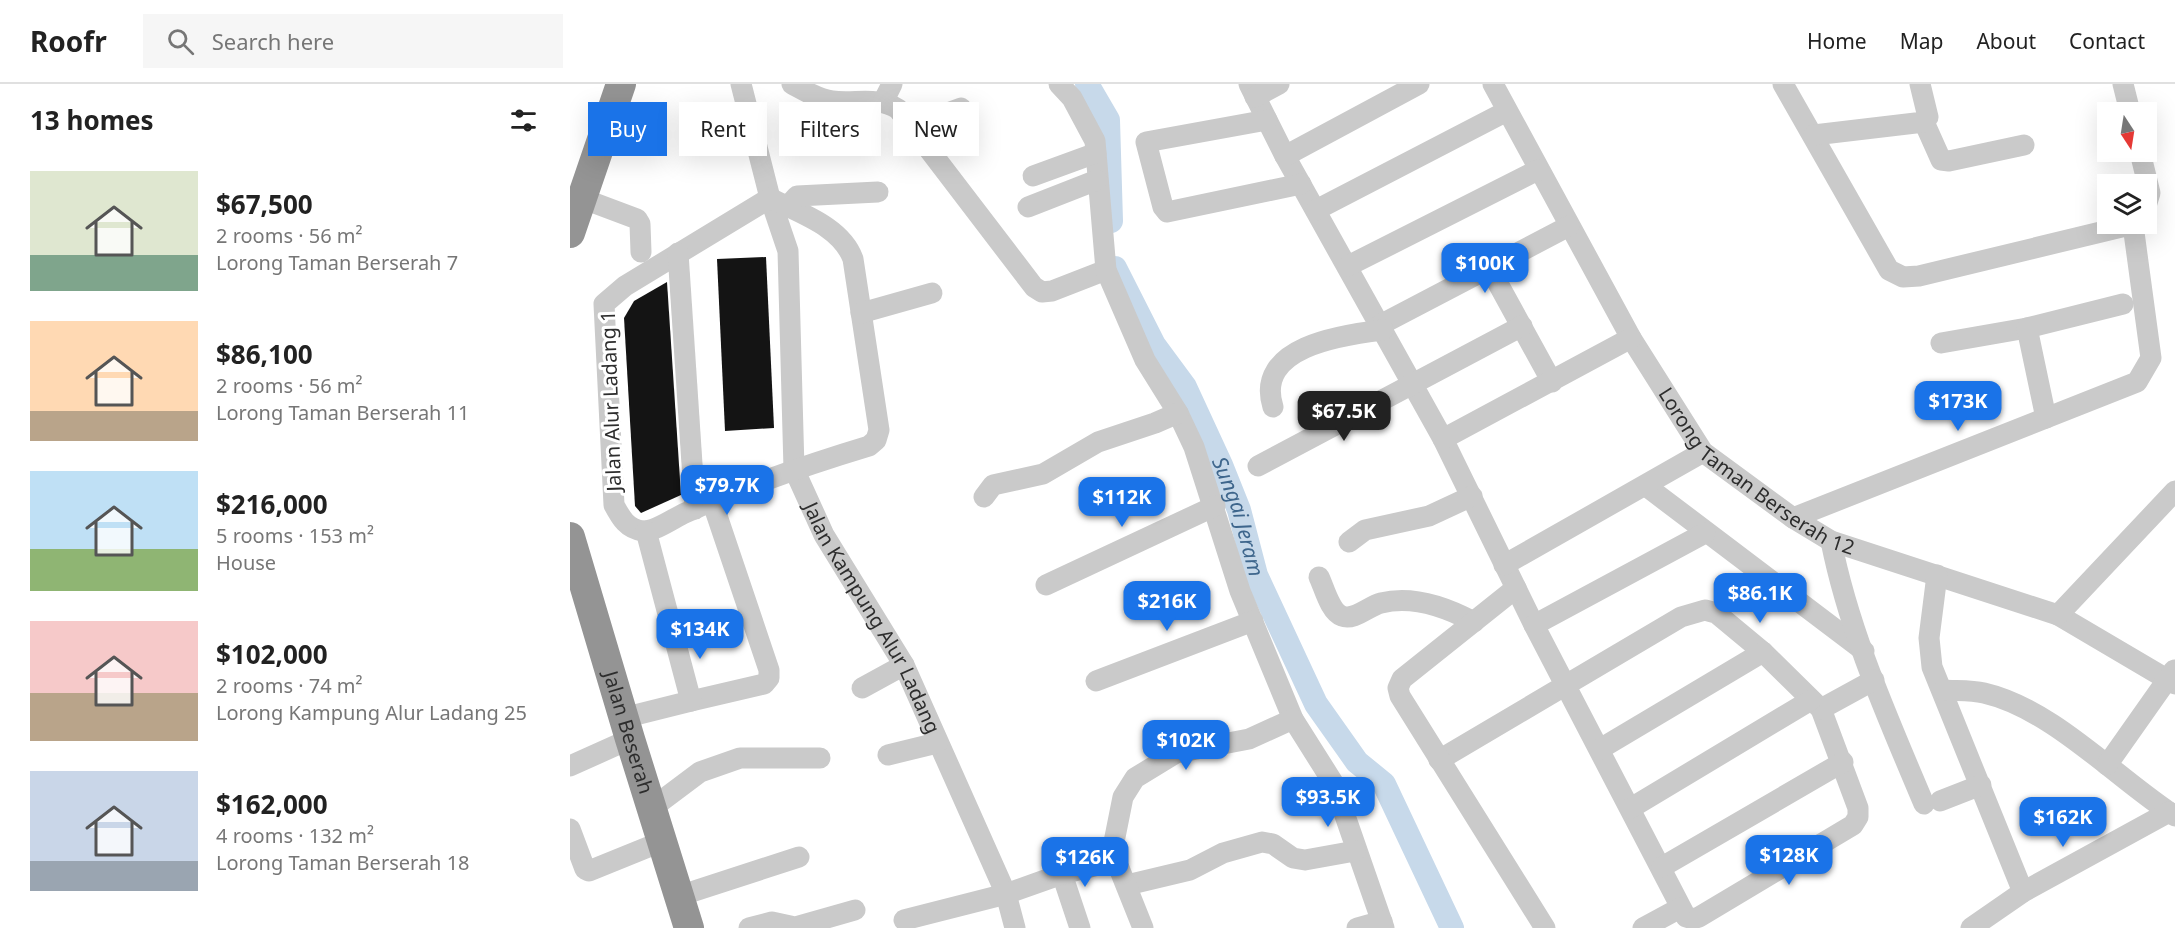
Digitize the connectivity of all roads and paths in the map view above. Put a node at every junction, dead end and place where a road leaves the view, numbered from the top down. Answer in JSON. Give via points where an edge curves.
{"nodes":[{"id":1,"x":621,"y":84,"type":"edge"},
{"id":2,"x":741,"y":84,"type":"edge"},
{"id":3,"x":792,"y":84,"type":"edge"},
{"id":4,"x":1059,"y":84,"type":"edge"},
{"id":5,"x":1279,"y":84,"type":"edge"},
{"id":6,"x":1419,"y":84,"type":"edge"},
{"id":7,"x":1492,"y":84,"type":"edge"},
{"id":8,"x":1783,"y":84,"type":"edge"},
{"id":9,"x":1920,"y":84,"type":"edge"},
{"id":10,"x":2123,"y":84,"type":"edge"},
{"id":11,"x":1252,"y":90,"type":"edge"},
{"id":12,"x":887,"y":93,"type":"edge"},
{"id":13,"x":2128,"y":102,"type":"edge"},
{"id":14,"x":1507,"y":111,"type":"junction"},
{"id":15,"x":1267,"y":120,"type":"junction"},
{"id":16,"x":1924,"y":122,"type":"junction"},
{"id":17,"x":1814,"y":135,"type":"junction"},
{"id":18,"x":2025,"y":145,"type":"dead end"},
{"id":19,"x":1095,"y":153,"type":"junction"},
{"id":20,"x":935,"y":156,"type":"edge"},
{"id":21,"x":1285,"y":156,"type":"junction"},
{"id":22,"x":1538,"y":170,"type":"junction"},
{"id":23,"x":1033,"y":176,"type":"dead end"},
{"id":24,"x":1097,"y":180,"type":"junction"},
{"id":25,"x":1301,"y":184,"type":"junction"},
{"id":26,"x":579,"y":185,"type":"edge"},
{"id":27,"x":878,"y":192,"type":"dead end"},
{"id":28,"x":778,"y":203,"type":"junction"},
{"id":29,"x":1028,"y":207,"type":"dead end"},
{"id":30,"x":1316,"y":210,"type":"junction"},
{"id":31,"x":1569,"y":226,"type":"junction"},
{"id":32,"x":570,"y":233,"type":"edge"},
{"id":33,"x":2097,"y":233,"type":"edge"},
{"id":34,"x":2134,"y":234,"type":"edge"},
{"id":35,"x":641,"y":252,"type":"dead end"},
{"id":36,"x":678,"y":253,"type":"junction"},
{"id":37,"x":1348,"y":266,"type":"junction"},
{"id":38,"x":1491,"y":269,"type":"junction"},
{"id":39,"x":1106,"y":270,"type":"junction"},
{"id":40,"x":932,"y":293,"type":"dead end"},
{"id":41,"x":2123,"y":304,"type":"dead end"},
{"id":42,"x":861,"y":313,"type":"junction"},
{"id":43,"x":1522,"y":326,"type":"junction"},
{"id":44,"x":1382,"y":327,"type":"junction"},
{"id":45,"x":2027,"y":328,"type":"junction"},
{"id":46,"x":1631,"y":339,"type":"junction"},
{"id":47,"x":1941,"y":343,"type":"dead end"},
{"id":48,"x":1552,"y":382,"type":"junction"},
{"id":49,"x":1411,"y":384,"type":"junction"},
{"id":50,"x":1273,"y":407,"type":"dead end"},
{"id":51,"x":1178,"y":413,"type":"junction"},
{"id":52,"x":2046,"y":418,"type":"junction"},
{"id":53,"x":1443,"y":439,"type":"junction"},
{"id":54,"x":1703,"y":452,"type":"junction"},
{"id":55,"x":1258,"y":466,"type":"dead end"},
{"id":56,"x":794,"y":469,"type":"junction"},
{"id":57,"x":1646,"y":486,"type":"junction"},
{"id":58,"x":2175,"y":491,"type":"edge"},
{"id":59,"x":1472,"y":496,"type":"junction"},
{"id":60,"x":984,"y":497,"type":"dead end"},
{"id":61,"x":703,"y":505,"type":"junction"},
{"id":62,"x":1215,"y":506,"type":"junction"},
{"id":63,"x":1793,"y":518,"type":"junction"},
{"id":64,"x":646,"y":531,"type":"junction"},
{"id":65,"x":1705,"y":533,"type":"junction"},
{"id":66,"x":570,"y":537,"type":"edge"},
{"id":67,"x":1830,"y":541,"type":"junction"},
{"id":68,"x":1349,"y":542,"type":"dead end"},
{"id":69,"x":1504,"y":565,"type":"junction"},
{"id":70,"x":1937,"y":575,"type":"junction"},
{"id":71,"x":1318,"y":577,"type":"dead end"},
{"id":72,"x":1046,"y":585,"type":"dead end"},
{"id":73,"x":1516,"y":588,"type":"junction"},
{"id":74,"x":577,"y":589,"type":"edge"},
{"id":75,"x":2058,"y":615,"type":"junction"},
{"id":76,"x":1253,"y":621,"type":"junction"},
{"id":77,"x":1474,"y":622,"type":"junction"},
{"id":78,"x":1534,"y":625,"type":"junction"},
{"id":79,"x":1864,"y":651,"type":"junction"},
{"id":80,"x":1763,"y":652,"type":"junction"},
{"id":81,"x":904,"y":665,"type":"junction"},
{"id":82,"x":2172,"y":677,"type":"edge"},
{"id":83,"x":1874,"y":680,"type":"junction"},
{"id":84,"x":1096,"y":681,"type":"dead end"},
{"id":85,"x":1568,"y":685,"type":"junction"},
{"id":86,"x":862,"y":688,"type":"dead end"},
{"id":87,"x":1943,"y":690,"type":"junction"},
{"id":88,"x":691,"y":702,"type":"junction"},
{"id":89,"x":1816,"y":704,"type":"junction"},
{"id":90,"x":1293,"y":718,"type":"junction"},
{"id":91,"x":626,"y":729,"type":"junction"},
{"id":92,"x":937,"y":743,"type":"junction"},
{"id":93,"x":1600,"y":749,"type":"junction"},
{"id":94,"x":888,"y":756,"type":"dead end"},
{"id":95,"x":820,"y":758,"type":"dead end"},
{"id":96,"x":1439,"y":760,"type":"junction"},
{"id":97,"x":1843,"y":762,"type":"junction"},
{"id":98,"x":2107,"y":765,"type":"junction"},
{"id":99,"x":570,"y":766,"type":"edge"},
{"id":100,"x":1981,"y":785,"type":"junction"},
{"id":101,"x":652,"y":808,"type":"junction"},
{"id":102,"x":1631,"y":808,"type":"junction"},
{"id":103,"x":2172,"y":814,"type":"edge"},
{"id":104,"x":570,"y":829,"type":"edge"},
{"id":105,"x":663,"y":841,"type":"junction"},
{"id":106,"x":1355,"y":851,"type":"junction"},
{"id":107,"x":799,"y":857,"type":"dead end"},
{"id":108,"x":1110,"y":862,"type":"junction"},
{"id":109,"x":1662,"y":867,"type":"junction"},
{"id":110,"x":1062,"y":874,"type":"junction"},
{"id":111,"x":1127,"y":885,"type":"junction"},
{"id":112,"x":2024,"y":892,"type":"junction"},
{"id":113,"x":1006,"y":894,"type":"junction"},
{"id":114,"x":679,"y":896,"type":"junction"},
{"id":115,"x":855,"y":910,"type":"dead end"},
{"id":116,"x":1685,"y":918,"type":"edge"},
{"id":117,"x":904,"y":920,"type":"dead end"},
{"id":118,"x":1383,"y":925,"type":"edge"},
{"id":119,"x":1978,"y":925,"type":"edge"},
{"id":120,"x":690,"y":928,"type":"edge"},
{"id":121,"x":749,"y":928,"type":"edge"},
{"id":122,"x":1016,"y":928,"type":"edge"},
{"id":123,"x":1080,"y":928,"type":"edge"},
{"id":124,"x":1143,"y":928,"type":"edge"},
{"id":125,"x":1357,"y":928,"type":"edge"},
{"id":126,"x":1545,"y":928,"type":"edge"},
{"id":127,"x":1643,"y":928,"type":"edge"}],
"edges":[{"from":1,"to":26,"type":"highway"},
{"from":2,"to":28,"type":"street","name":"Jalan Kampung Alur Ladang"},
{"from":3,"to":12,"type":"street","via":[[834,102]]},
{"from":4,"to":19,"type":"street","via":[[1089,127]]},
{"from":5,"to":11,"type":"street"},
{"from":6,"to":21,"type":"street"},
{"from":7,"to":14,"type":"street","name":"Lorong Taman Berserah 12"},
{"from":8,"to":17,"type":"street"},
{"from":9,"to":16,"type":"street","via":[[1928,117]]},
{"from":10,"to":13,"type":"street"},
{"from":11,"to":15,"type":"street"},
{"from":14,"to":22,"type":"street","name":"Lorong Taman Berserah 12"},
{"from":14,"to":30,"type":"street"},
{"from":15,"to":21,"type":"street"},
{"from":15,"to":25,"type":"street","via":[[1146,142],[1167,212]]},
{"from":16,"to":17,"type":"street"},
{"from":16,"to":18,"type":"street","via":[[1941,160]]},
{"from":17,"to":33,"type":"street","via":[[1889,270],[1903,277]]},
{"from":19,"to":23,"type":"street"},
{"from":19,"to":24,"type":"street"},
{"from":20,"to":39,"type":"street","via":[[1042,292]]},
{"from":21,"to":25,"type":"street"},
{"from":22,"to":31,"type":"street","name":"Lorong Taman Berserah 12"},
{"from":22,"to":37,"type":"street"},
{"from":24,"to":29,"type":"street"},
{"from":24,"to":39,"type":"street"},
{"from":25,"to":30,"type":"street"},
{"from":26,"to":32,"type":"highway"},
{"from":26,"to":35,"type":"street","via":[[637,219]]},
{"from":27,"to":28,"type":"street","name":"Jalan Alur Ladang 1","via":[[797,196]]},
{"from":28,"to":36,"type":"street","name":"Jalan Alur Ladang 1"},
{"from":28,"to":42,"type":"street","via":[[838,234],[848,244]]},
{"from":28,"to":56,"type":"street","name":"Jalan Kampung Alur Ladang","via":[[788,251]]},
{"from":30,"to":37,"type":"street"},
{"from":31,"to":38,"type":"street"},
{"from":31,"to":46,"type":"street","name":"Lorong Taman Berserah 12"},
{"from":34,"to":52,"type":"street","via":[[2151,344],[2146,370],[2137,382]]},
{"from":36,"to":61,"type":"street"},
{"from":36,"to":64,"type":"street","name":"Jalan Alur Ladang 1","via":[[624,286],[604,304],[614,505],[631,528]]},
{"from":37,"to":44,"type":"street"},
{"from":38,"to":43,"type":"street"},
{"from":38,"to":44,"type":"street"},
{"from":39,"to":51,"type":"street","via":[[1145,360]]},
{"from":40,"to":42,"type":"street"},
{"from":41,"to":45,"type":"street"},
{"from":42,"to":56,"type":"street","via":[[879,430],[876,440]]},
{"from":43,"to":48,"type":"street"},
{"from":43,"to":49,"type":"street"},
{"from":44,"to":49,"type":"street"},
{"from":44,"to":50,"type":"street","via":[[1312,345],[1282,362],[1270,378]]},
{"from":45,"to":47,"type":"street"},
{"from":45,"to":52,"type":"street"},
{"from":46,"to":48,"type":"street"},
{"from":46,"to":54,"type":"street","name":"Lorong Taman Berserah 12"},
{"from":48,"to":53,"type":"street"},
{"from":49,"to":53,"type":"street"},
{"from":49,"to":55,"type":"street"},
{"from":51,"to":60,"type":"street","via":[[1098,442],[1047,472],[993,485]]},
{"from":51,"to":62,"type":"street"},
{"from":52,"to":63,"type":"street"},
{"from":53,"to":59,"type":"street"},
{"from":54,"to":57,"type":"street"},
{"from":54,"to":63,"type":"street","name":"Lorong Taman Berserah 12"},
{"from":56,"to":61,"type":"street"},
{"from":56,"to":81,"type":"street","name":"Jalan Kampung Alur Ladang","via":[[824,535]]},
{"from":57,"to":65,"type":"street"},
{"from":57,"to":69,"type":"street"},
{"from":58,"to":75,"type":"street"},
{"from":59,"to":68,"type":"street","via":[[1429,516],[1365,530]]},
{"from":59,"to":69,"type":"street"},
{"from":61,"to":64,"type":"street"},
{"from":61,"to":88,"type":"street","via":[[769,678],[764,684]]},
{"from":62,"to":72,"type":"street"},
{"from":62,"to":76,"type":"street"},
{"from":63,"to":67,"type":"street","name":"Lorong Taman Berserah 12"},
{"from":64,"to":88,"type":"street"},
{"from":65,"to":78,"type":"street"},
{"from":65,"to":79,"type":"street"},
{"from":66,"to":74,"type":"highway","name":"Jalan Beserah"},
{"from":67,"to":70,"type":"street","name":"Lorong Taman Berserah 12"},
{"from":67,"to":79,"type":"street","via":[[1840,588]]},
{"from":69,"to":73,"type":"street"},
{"from":70,"to":75,"type":"street","name":"Lorong Taman Berserah 12"},
{"from":70,"to":87,"type":"street","via":[[1929,638],[1932,667]]},
{"from":71,"to":77,"type":"street","via":[[1335,611],[1342,616],[1350,617],[1380,603],[1404,601],[1447,607]]},
{"from":73,"to":77,"type":"street"},
{"from":73,"to":78,"type":"street"},
{"from":74,"to":91,"type":"highway","name":"Jalan Beserah"},
{"from":75,"to":82,"type":"street","name":"Lorong Taman Berserah 12"},
{"from":76,"to":84,"type":"street"},
{"from":76,"to":90,"type":"street"},
{"from":77,"to":96,"type":"street","via":[[1402,679],[1398,688]]},
{"from":78,"to":85,"type":"street"},
{"from":79,"to":83,"type":"street"},
{"from":80,"to":85,"type":"street","via":[[1716,613],[1693,611]]},
{"from":80,"to":89,"type":"street"},
{"from":80,"to":93,"type":"street"},
{"from":81,"to":86,"type":"street"},
{"from":81,"to":92,"type":"street","name":"Jalan Kampung Alur Ladang"},
{"from":82,"to":98,"type":"street"},
{"from":83,"to":89,"type":"street"},
{"from":83,"to":100,"type":"street","via":[[1880,701],[1932,802]]},
{"from":85,"to":93,"type":"street"},
{"from":85,"to":96,"type":"street"},
{"from":87,"to":98,"type":"street","via":[[1982,692],[2015,703]]},
{"from":87,"to":100,"type":"street"},
{"from":88,"to":91,"type":"street"},
{"from":89,"to":97,"type":"street"},
{"from":89,"to":102,"type":"street"},
{"from":90,"to":106,"type":"street","via":[[1334,784]]},
{"from":90,"to":108,"type":"street","via":[[1249,739],[1176,753],[1135,778],[1123,797]]},
{"from":91,"to":99,"type":"street"},
{"from":91,"to":101,"type":"highway","name":"Jalan Beserah"},
{"from":92,"to":94,"type":"street"},
{"from":92,"to":113,"type":"street","name":"Jalan Kampung Alur Ladang"},
{"from":93,"to":102,"type":"street"},
{"from":95,"to":101,"type":"street","via":[[740,758],[700,772]]},
{"from":96,"to":126,"type":"street"},
{"from":97,"to":109,"type":"street"},
{"from":97,"to":116,"type":"street","via":[[1858,808],[1853,825],[1699,917]]},
{"from":98,"to":103,"type":"street"},
{"from":100,"to":112,"type":"street"},
{"from":101,"to":105,"type":"highway","name":"Jalan Beserah"},
{"from":102,"to":109,"type":"street"},
{"from":103,"to":112,"type":"street"},
{"from":104,"to":105,"type":"street","via":[[589,871]]},
{"from":105,"to":114,"type":"highway","name":"Jalan Beserah"},
{"from":106,"to":111,"type":"street","via":[[1305,860],[1262,842],[1223,852],[1190,870]]},
{"from":106,"to":118,"type":"street"},
{"from":107,"to":114,"type":"street"},
{"from":108,"to":110,"type":"street"},
{"from":108,"to":111,"type":"street","via":[[1119,868]]},
{"from":109,"to":116,"type":"street"},
{"from":110,"to":113,"type":"street"},
{"from":110,"to":123,"type":"street"},
{"from":111,"to":124,"type":"street"},
{"from":112,"to":119,"type":"street"},
{"from":113,"to":117,"type":"street"},
{"from":113,"to":122,"type":"street","name":"Jalan Kampung Alur Ladang"},
{"from":114,"to":120,"type":"highway","name":"Jalan Beserah"},
{"from":115,"to":121,"type":"street","via":[[795,927],[772,922]]},
{"from":116,"to":127,"type":"street"},
{"from":118,"to":125,"type":"street"}]}
